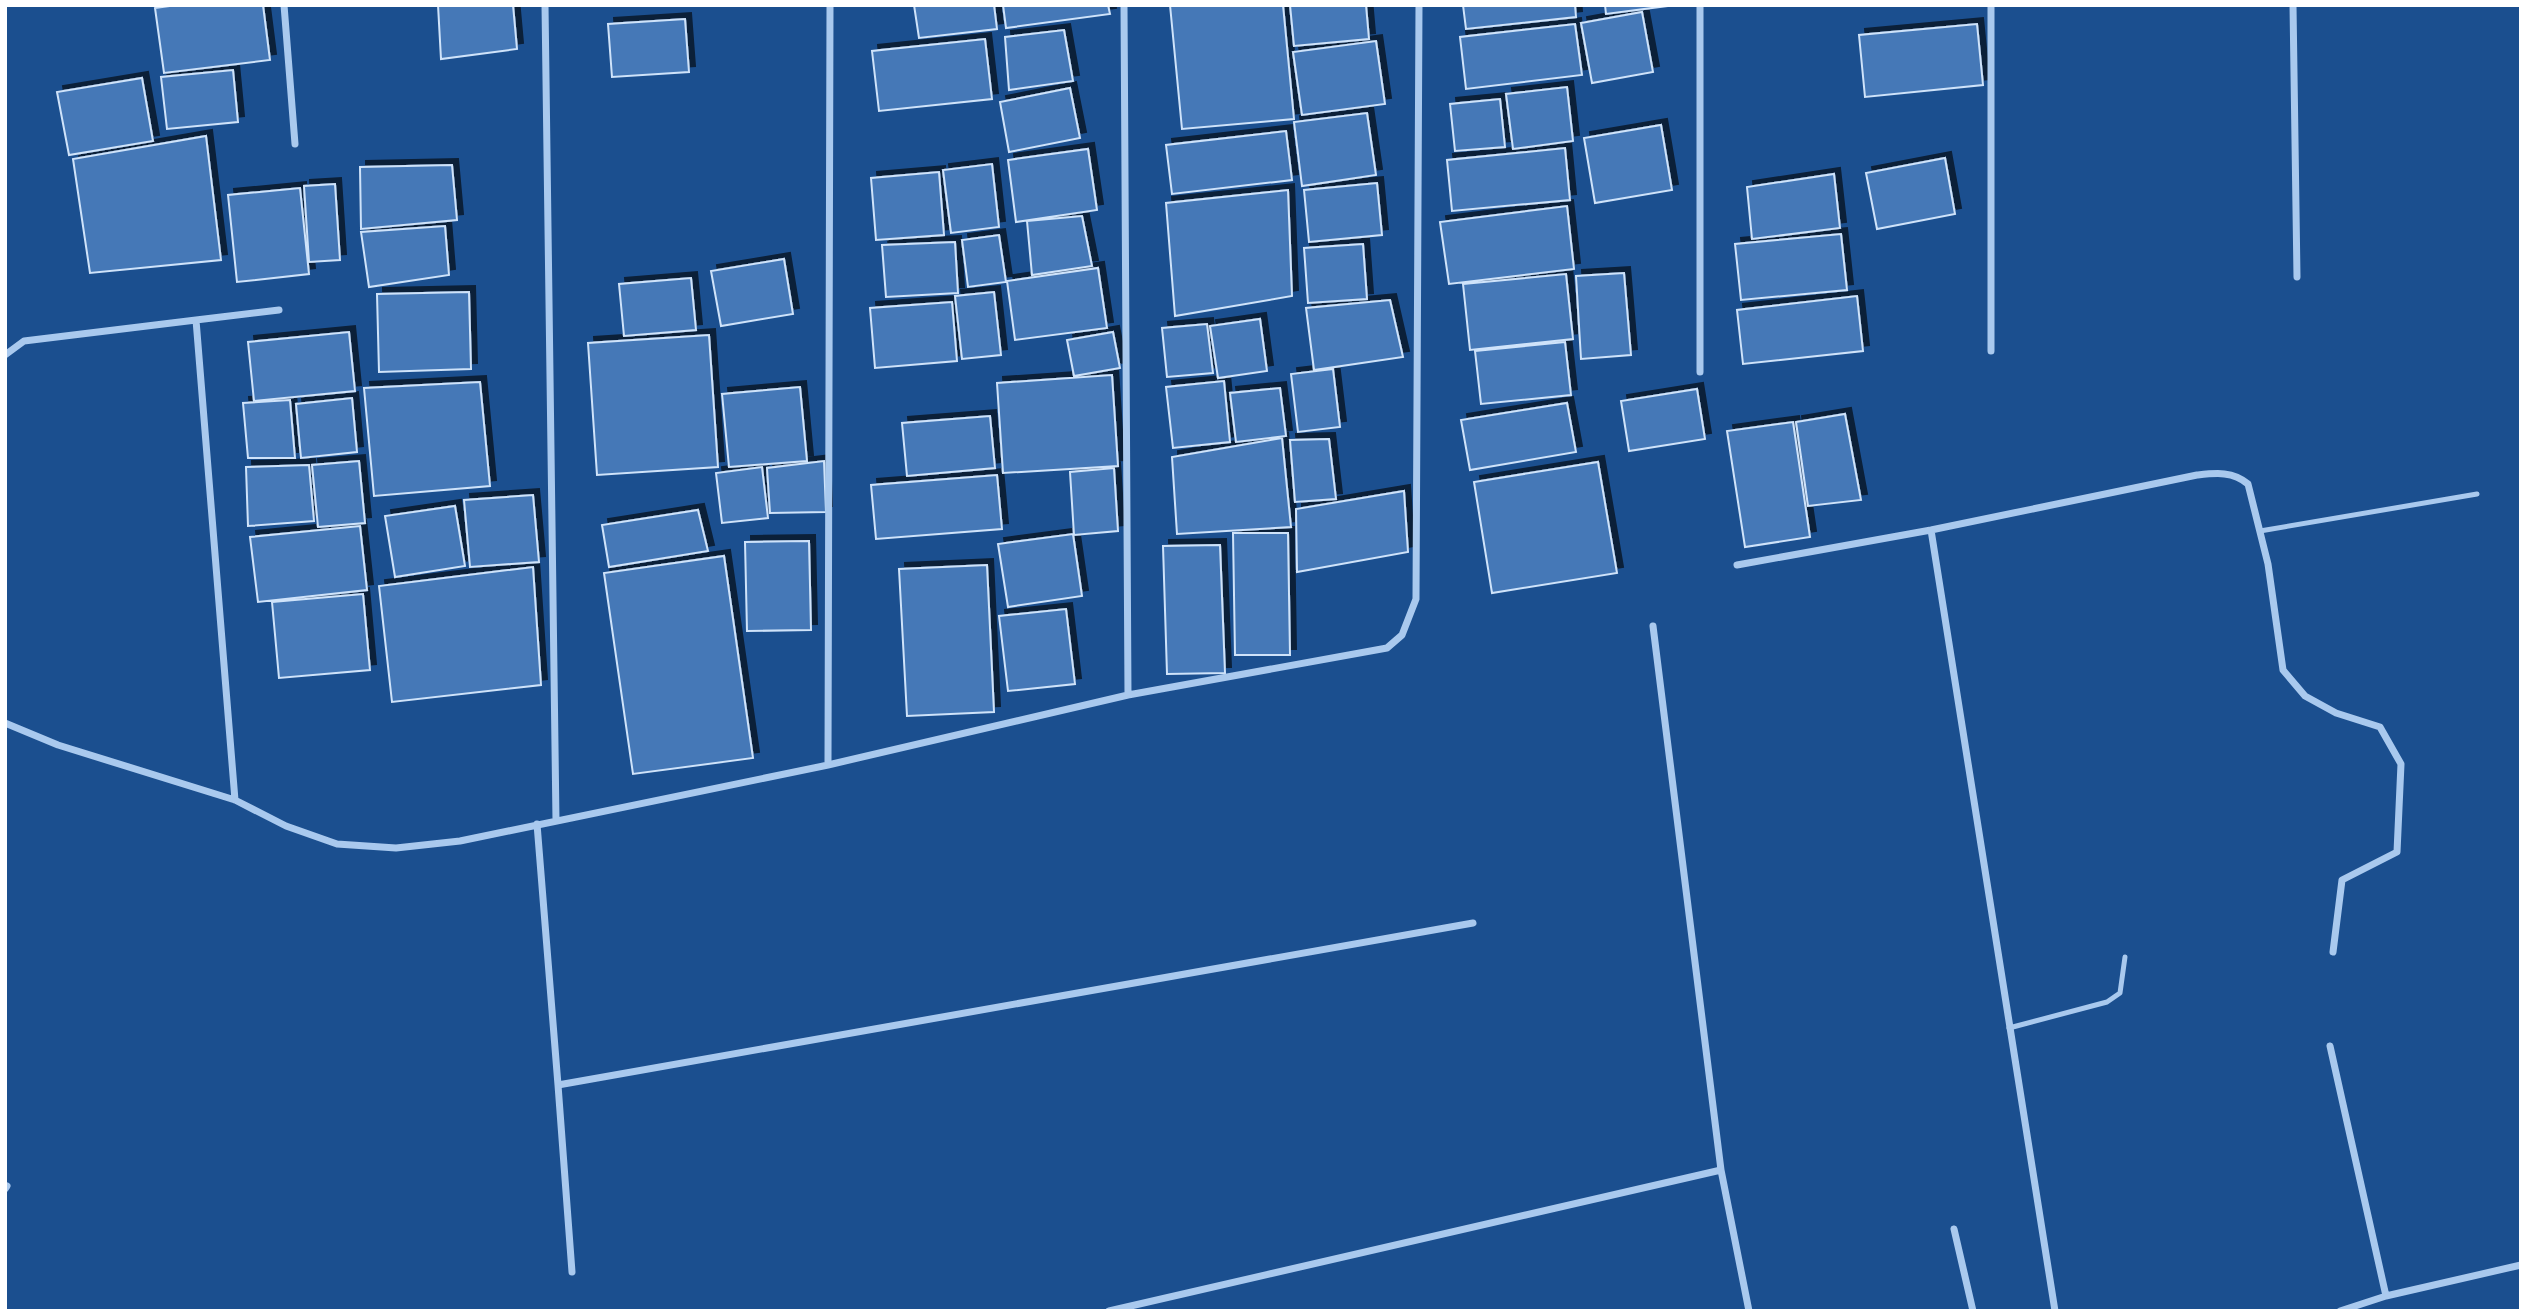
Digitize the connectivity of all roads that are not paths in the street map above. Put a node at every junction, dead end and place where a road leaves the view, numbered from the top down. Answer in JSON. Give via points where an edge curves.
{"nodes":[{"id":1,"x":284,"y":5,"type":"edge"},
{"id":2,"x":545,"y":5,"type":"edge"},
{"id":3,"x":830,"y":5,"type":"edge"},
{"id":4,"x":1124,"y":5,"type":"edge"},
{"id":5,"x":1419,"y":5,"type":"edge"},
{"id":6,"x":1700,"y":5,"type":"edge"},
{"id":7,"x":1991,"y":5,"type":"edge"},
{"id":8,"x":2292,"y":5,"type":"edge"},
{"id":9,"x":295,"y":144,"type":"dead end"},
{"id":10,"x":2297,"y":277,"type":"dead end"},
{"id":11,"x":279,"y":310,"type":"dead end"},
{"id":12,"x":196,"y":320,"type":"junction"},
{"id":13,"x":1991,"y":351,"type":"dead end"},
{"id":14,"x":5,"y":355,"type":"edge"},
{"id":15,"x":1700,"y":373,"type":"dead end"},
{"id":16,"x":2477,"y":494,"type":"dead end"},
{"id":17,"x":1931,"y":530,"type":"junction"},
{"id":18,"x":2260,"y":531,"type":"junction"},
{"id":19,"x":1737,"y":565,"type":"dead end"},
{"id":20,"x":1653,"y":626,"type":"dead end"},
{"id":21,"x":1128,"y":695,"type":"junction"},
{"id":22,"x":5,"y":723,"type":"edge"},
{"id":23,"x":828,"y":765,"type":"junction"},
{"id":24,"x":235,"y":800,"type":"junction"},
{"id":25,"x":556,"y":821,"type":"junction"},
{"id":26,"x":537,"y":824,"type":"junction"},
{"id":27,"x":1473,"y":923,"type":"dead end"},
{"id":28,"x":2333,"y":952,"type":"dead end"},
{"id":29,"x":2125,"y":957,"type":"dead end"},
{"id":30,"x":2009,"y":1028,"type":"junction"},
{"id":31,"x":2330,"y":1046,"type":"dead end"},
{"id":32,"x":558,"y":1085,"type":"junction"},
{"id":33,"x":1720,"y":1170,"type":"junction"},
{"id":34,"x":1954,"y":1229,"type":"dead end"},
{"id":35,"x":2521,"y":1265,"type":"edge"},
{"id":36,"x":572,"y":1272,"type":"dead end"},
{"id":37,"x":2386,"y":1296,"type":"junction"},
{"id":38,"x":2367,"y":1307,"type":"edge"},
{"id":39,"x":1108,"y":1311,"type":"edge"},
{"id":40,"x":1749,"y":1311,"type":"edge"},
{"id":41,"x":1973,"y":1311,"type":"edge"},
{"id":42,"x":2055,"y":1311,"type":"edge"},
{"id":43,"x":2340,"y":1311,"type":"edge"}],
"edges":[{"from":1,"to":9,"type":"street"},
{"from":2,"to":25,"type":"street"},
{"from":3,"to":23,"type":"street"},
{"from":4,"to":21,"type":"street"},
{"from":5,"to":21,"type":"street","via":[[1418,536],[1416,598],[1409,619],[1402,635],[1387,648]]},
{"from":6,"to":15,"type":"street"},
{"from":7,"to":13,"type":"street"},
{"from":8,"to":10,"type":"street"},
{"from":11,"to":12,"type":"street"},
{"from":12,"to":14,"type":"street","via":[[24,341]]},
{"from":12,"to":24,"type":"street"},
{"from":16,"to":18,"type":"lane"},
{"from":17,"to":18,"type":"street","via":[[2225,473],[2248,484]]},
{"from":17,"to":19,"type":"street"},
{"from":17,"to":30,"type":"street"},
{"from":18,"to":28,"type":"street","via":[[2283,670],[2305,696],[2336,713],[2380,727],[2401,764],[2397,852],[2342,880]]},
{"from":20,"to":33,"type":"street"},
{"from":21,"to":23,"type":"street"},
{"from":22,"to":24,"type":"street","via":[[58,745]]},
{"from":23,"to":25,"type":"street"},
{"from":24,"to":26,"type":"street","via":[[286,826],[337,844],[396,848],[460,841]]},
{"from":25,"to":26,"type":"street"},
{"from":26,"to":32,"type":"street"},
{"from":27,"to":32,"type":"street"},
{"from":29,"to":30,"type":"lane","via":[[2120,993],[2107,1002]]},
{"from":30,"to":42,"type":"street"},
{"from":31,"to":37,"type":"street"},
{"from":32,"to":36,"type":"street"},
{"from":33,"to":39,"type":"street"},
{"from":33,"to":40,"type":"street"},
{"from":34,"to":41,"type":"street"},
{"from":35,"to":37,"type":"street"},
{"from":37,"to":38,"type":"street"},
{"from":38,"to":43,"type":"street"}]}
